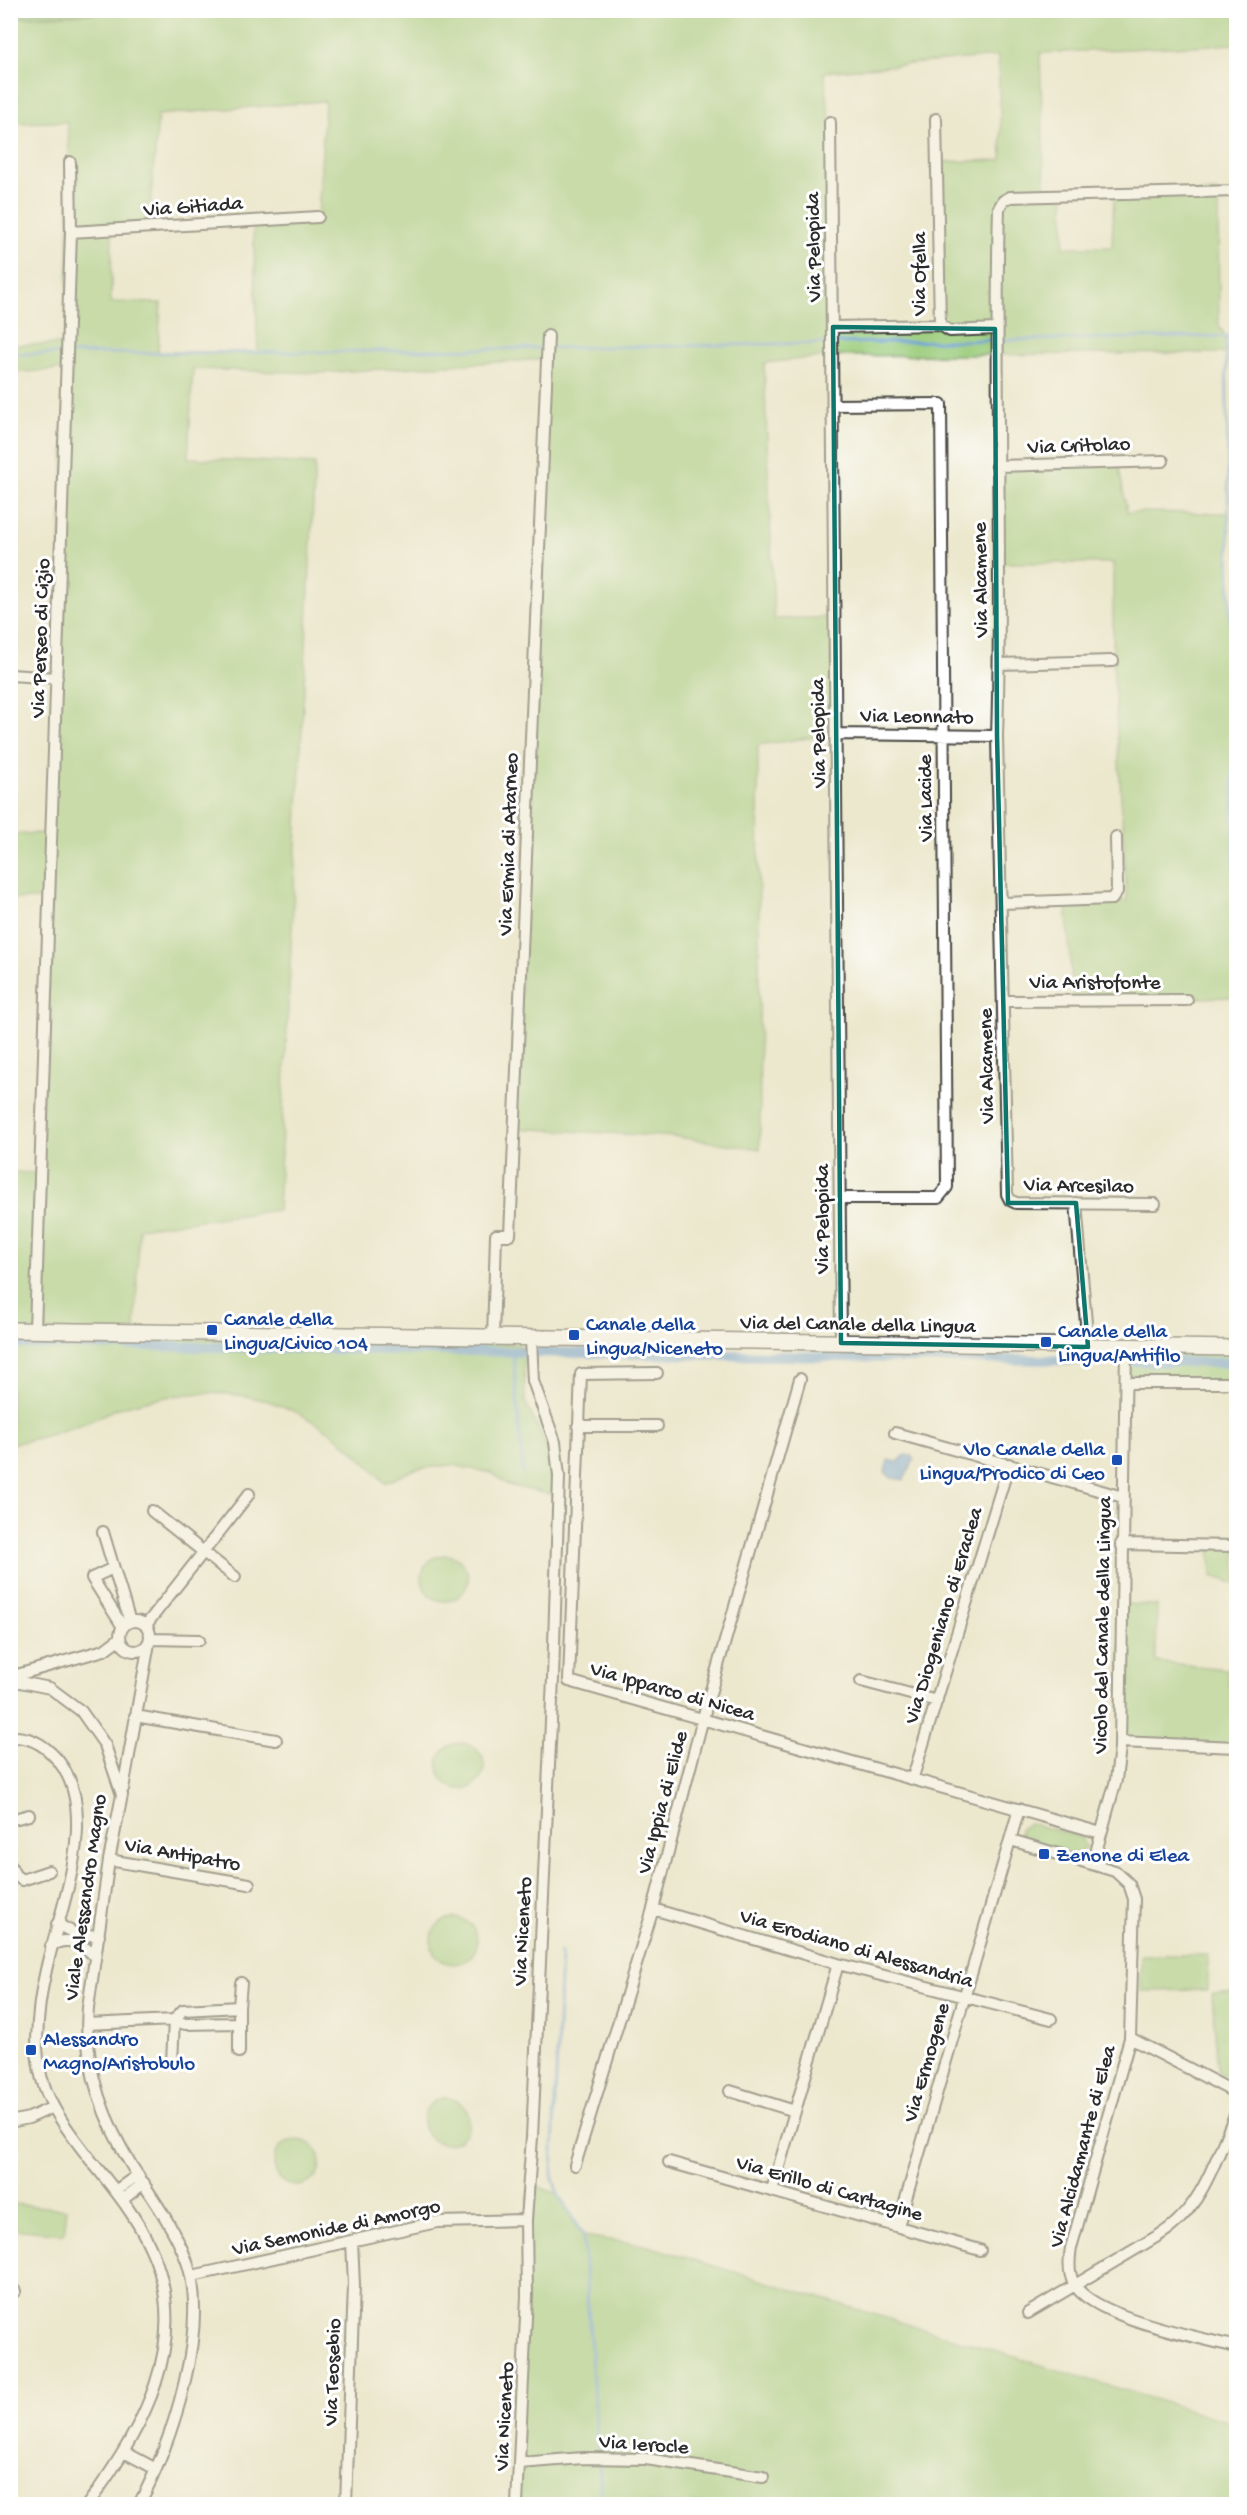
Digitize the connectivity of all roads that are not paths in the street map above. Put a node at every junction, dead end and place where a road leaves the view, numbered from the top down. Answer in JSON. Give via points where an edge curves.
{"nodes":[{"id":1,"x":936,"y":118,"type":"dead end"},
{"id":2,"x":830,"y":122,"type":"dead end"},
{"id":3,"x":70,"y":162,"type":"dead end"},
{"id":4,"x":1236,"y":191,"type":"edge"},
{"id":5,"x":318,"y":217,"type":"dead end"},
{"id":6,"x":71,"y":232,"type":"junction"},
{"id":7,"x":940,"y":325,"type":"junction"},
{"id":8,"x":833,"y":327,"type":"junction"},
{"id":9,"x":995,"y":328,"type":"junction"},
{"id":10,"x":548,"y":336,"type":"dead end"},
{"id":11,"x":833,"y":405,"type":"junction"},
{"id":12,"x":1163,"y":461,"type":"dead end"},
{"id":13,"x":997,"y":466,"type":"junction"},
{"id":14,"x":1113,"y":661,"type":"dead end"},
{"id":15,"x":1000,"y":664,"type":"junction"},
{"id":16,"x":10,"y":675,"type":"edge"},
{"id":17,"x":57,"y":678,"type":"junction"},
{"id":18,"x":836,"y":734,"type":"junction"},
{"id":19,"x":943,"y":735,"type":"junction"},
{"id":20,"x":997,"y":736,"type":"junction"},
{"id":21,"x":1116,"y":837,"type":"dead end"},
{"id":22,"x":1001,"y":903,"type":"junction"},
{"id":23,"x":1186,"y":1000,"type":"dead end"},
{"id":24,"x":1003,"y":1001,"type":"junction"},
{"id":25,"x":1007,"y":1194,"type":"joint"},
{"id":26,"x":840,"y":1198,"type":"junction"},
{"id":27,"x":1076,"y":1203,"type":"junction"},
{"id":28,"x":1155,"y":1204,"type":"dead end"},
{"id":29,"x":10,"y":1330,"type":"edge"},
{"id":30,"x":35,"y":1330,"type":"junction"},
{"id":31,"x":493,"y":1339,"type":"junction"},
{"id":32,"x":841,"y":1343,"type":"junction"},
{"id":33,"x":531,"y":1344,"type":"junction"},
{"id":34,"x":1088,"y":1347,"type":"junction"},
{"id":35,"x":1236,"y":1348,"type":"edge"},
{"id":36,"x":1126,"y":1351,"type":"junction"},
{"id":37,"x":657,"y":1373,"type":"dead end"},
{"id":38,"x":1126,"y":1377,"type":"junction"},
{"id":39,"x":800,"y":1379,"type":"dead end"},
{"id":40,"x":1236,"y":1383,"type":"edge"},
{"id":41,"x":578,"y":1426,"type":"junction"},
{"id":42,"x":657,"y":1426,"type":"dead end"},
{"id":43,"x":895,"y":1433,"type":"dead end"},
{"id":44,"x":1009,"y":1464,"type":"junction"},
{"id":45,"x":249,"y":1494,"type":"dead end"},
{"id":46,"x":1123,"y":1497,"type":"junction"},
{"id":47,"x":152,"y":1511,"type":"dead end"},
{"id":48,"x":102,"y":1532,"type":"dead end"},
{"id":49,"x":1121,"y":1544,"type":"junction"},
{"id":50,"x":1236,"y":1546,"type":"edge"},
{"id":51,"x":203,"y":1551,"type":"junction"},
{"id":52,"x":113,"y":1568,"type":"junction"},
{"id":53,"x":235,"y":1577,"type":"dead end"},
{"id":54,"x":126,"y":1624,"type":"junction"},
{"id":55,"x":146,"y":1625,"type":"junction"},
{"id":56,"x":120,"y":1638,"type":"junction"},
{"id":57,"x":199,"y":1640,"type":"dead end"},
{"id":58,"x":150,"y":1641,"type":"junction"},
{"id":59,"x":10,"y":1678,"type":"edge"},
{"id":60,"x":553,"y":1678,"type":"junction"},
{"id":61,"x":569,"y":1681,"type":"junction"},
{"id":62,"x":861,"y":1681,"type":"dead end"},
{"id":63,"x":937,"y":1701,"type":"junction"},
{"id":64,"x":135,"y":1716,"type":"junction"},
{"id":65,"x":703,"y":1718,"type":"junction"},
{"id":66,"x":10,"y":1737,"type":"edge"},
{"id":67,"x":276,"y":1740,"type":"dead end"},
{"id":68,"x":1120,"y":1742,"type":"junction"},
{"id":69,"x":1236,"y":1747,"type":"edge"},
{"id":70,"x":914,"y":1778,"type":"junction"},
{"id":71,"x":122,"y":1795,"type":"junction"},
{"id":72,"x":1020,"y":1809,"type":"junction"},
{"id":73,"x":29,"y":1815,"type":"dead end"},
{"id":74,"x":10,"y":1820,"type":"edge"},
{"id":75,"x":1101,"y":1833,"type":"junction"},
{"id":76,"x":1011,"y":1840,"type":"junction"},
{"id":77,"x":109,"y":1860,"type":"junction"},
{"id":78,"x":1093,"y":1863,"type":"junction"},
{"id":79,"x":10,"y":1865,"type":"edge"},
{"id":80,"x":49,"y":1871,"type":"dead end"},
{"id":81,"x":249,"y":1884,"type":"dead end"},
{"id":82,"x":653,"y":1909,"type":"junction"},
{"id":83,"x":57,"y":1924,"type":"junction"},
{"id":84,"x":99,"y":1936,"type":"junction"},
{"id":85,"x":51,"y":1946,"type":"junction"},
{"id":86,"x":95,"y":1957,"type":"junction"},
{"id":87,"x":838,"y":1964,"type":"junction"},
{"id":88,"x":241,"y":1983,"type":"dead end"},
{"id":89,"x":964,"y":1998,"type":"junction"},
{"id":90,"x":239,"y":2007,"type":"junction"},
{"id":91,"x":1051,"y":2019,"type":"dead end"},
{"id":92,"x":174,"y":2020,"type":"junction"},
{"id":93,"x":239,"y":2023,"type":"junction"},
{"id":94,"x":87,"y":2024,"type":"junction"},
{"id":95,"x":1130,"y":2038,"type":"junction"},
{"id":96,"x":239,"y":2052,"type":"dead end"},
{"id":97,"x":172,"y":2063,"type":"dead end"},
{"id":98,"x":729,"y":2091,"type":"dead end"},
{"id":99,"x":1236,"y":2093,"type":"edge"},
{"id":100,"x":51,"y":2108,"type":"junction"},
{"id":101,"x":795,"y":2111,"type":"junction"},
{"id":102,"x":1236,"y":2113,"type":"edge"},
{"id":103,"x":10,"y":2122,"type":"edge"},
{"id":104,"x":669,"y":2162,"type":"dead end"},
{"id":105,"x":575,"y":2165,"type":"dead end"},
{"id":106,"x":141,"y":2179,"type":"junction"},
{"id":107,"x":772,"y":2190,"type":"junction"},
{"id":108,"x":119,"y":2195,"type":"junction"},
{"id":109,"x":526,"y":2220,"type":"junction"},
{"id":110,"x":898,"y":2226,"type":"junction"},
{"id":111,"x":352,"y":2241,"type":"junction"},
{"id":112,"x":980,"y":2250,"type":"dead end"},
{"id":113,"x":192,"y":2276,"type":"junction"},
{"id":114,"x":1075,"y":2285,"type":"junction"},
{"id":115,"x":1028,"y":2313,"type":"dead end"},
{"id":116,"x":1236,"y":2347,"type":"edge"},
{"id":117,"x":124,"y":2452,"type":"junction"},
{"id":118,"x":520,"y":2463,"type":"junction"},
{"id":119,"x":156,"y":2469,"type":"junction"},
{"id":120,"x":764,"y":2477,"type":"dead end"},
{"id":121,"x":88,"y":2505,"type":"edge"},
{"id":122,"x":139,"y":2505,"type":"edge"},
{"id":123,"x":346,"y":2505,"type":"edge"},
{"id":124,"x":517,"y":2505,"type":"edge"}],
"edges":[{"from":1,"to":7,"type":"street","name":"Via Ofella"},
{"from":2,"to":8,"type":"street","name":"Via Pelopida"},
{"from":3,"to":6,"type":"street","name":"Via Perseo di Cizio"},
{"from":4,"to":9,"type":"street","name":"Via Alcamene","via":[[1006,199],[999,208]]},
{"from":5,"to":6,"type":"street","name":"Via Gitiada"},
{"from":6,"to":17,"type":"street","name":"Via Perseo di Cizio"},
{"from":7,"to":8,"type":"street","name":"Via Ofella"},
{"from":7,"to":9,"type":"street","via":[[950,331]]},
{"from":8,"to":11,"type":"street","name":"Via Pelopida"},
{"from":9,"to":13,"type":"street","name":"Via Alcamene"},
{"from":10,"to":31,"type":"street","name":"Via Ermia di Atarneo","via":[[510,1235],[496,1235]]},
{"from":11,"to":18,"type":"street","name":"Via Pelopida"},
{"from":11,"to":19,"type":"street","name":"Via Lacide","via":[[941,404]]},
{"from":12,"to":13,"type":"street","name":"Via Critolao"},
{"from":13,"to":15,"type":"street","name":"Via Alcamene"},
{"from":14,"to":15,"type":"street"},
{"from":15,"to":20,"type":"street","name":"Via Alcamene"},
{"from":16,"to":17,"type":"street"},
{"from":17,"to":30,"type":"street","name":"Via Perseo di Cizio"},
{"from":18,"to":19,"type":"street","name":"Via Leonnato"},
{"from":18,"to":26,"type":"street","name":"Via Pelopida"},
{"from":19,"to":20,"type":"street","name":"Via Leonnato"},
{"from":19,"to":26,"type":"street","name":"Via Lacide","via":[[947,1187],[939,1198]]},
{"from":20,"to":22,"type":"street","name":"Via Alcamene"},
{"from":21,"to":22,"type":"street","via":[[1117,891],[1112,899]]},
{"from":22,"to":24,"type":"street","name":"Via Alcamene"},
{"from":23,"to":24,"type":"street","name":"Via Aristofonte"},
{"from":24,"to":25,"type":"street","name":"Via Alcamene"},
{"from":25,"to":27,"type":"street","name":"Via Arcesilao","via":[[1016,1203]]},
{"from":26,"to":32,"type":"street","name":"Via Pelopida"},
{"from":27,"to":28,"type":"street","name":"Via Arcesilao"},
{"from":27,"to":34,"type":"street"},
{"from":29,"to":30,"type":"street","name":"Via del Canale della Lingua"},
{"from":30,"to":31,"type":"street","name":"Via del Canale della Lingua"},
{"from":31,"to":33,"type":"street","name":"Via del Canale della Lingua"},
{"from":32,"to":33,"type":"street","name":"Via del Canale della Lingua"},
{"from":32,"to":34,"type":"street","name":"Via del Canale della Lingua"},
{"from":33,"to":60,"type":"street","name":"Via Niceneto","via":[[534,1386],[554,1437],[559,1462]]},
{"from":34,"to":36,"type":"street","name":"Via del Canale della Lingua"},
{"from":35,"to":36,"type":"street","name":"Via del Canale della Lingua"},
{"from":36,"to":38,"type":"street","name":"Vicolo del Canale della Lingua"},
{"from":37,"to":41,"type":"street","name":"Via Ipparco di Nicea","via":[[580,1374]]},
{"from":38,"to":40,"type":"street"},
{"from":38,"to":46,"type":"street","name":"Vicolo del Canale della Lingua"},
{"from":39,"to":65,"type":"street","name":"Via Ippia di Elide"},
{"from":41,"to":42,"type":"street"},
{"from":41,"to":61,"type":"street","name":"Via Ipparco di Nicea"},
{"from":43,"to":44,"type":"street"},
{"from":44,"to":46,"type":"street"},
{"from":44,"to":63,"type":"street","name":"Via Diogeniano di Eraclea"},
{"from":45,"to":51,"type":"street"},
{"from":46,"to":49,"type":"street","name":"Vicolo del Canale della Lingua"},
{"from":47,"to":51,"type":"street"},
{"from":48,"to":52,"type":"street"},
{"from":49,"to":50,"type":"street"},
{"from":49,"to":68,"type":"street","name":"Vicolo del Canale della Lingua"},
{"from":51,"to":53,"type":"street"},
{"from":51,"to":55,"type":"street"},
{"from":52,"to":54,"type":"street"},
{"from":52,"to":54,"type":"street","via":[[92,1578]]},
{"from":54,"to":55,"type":"street","via":[[140,1621]]},
{"from":54,"to":56,"type":"street"},
{"from":55,"to":58,"type":"street"},
{"from":56,"to":58,"type":"street","via":[[123,1645],[136,1651]]},
{"from":56,"to":59,"type":"street","via":[[104,1650]]},
{"from":57,"to":58,"type":"street"},
{"from":58,"to":64,"type":"street"},
{"from":59,"to":71,"type":"street","name":"Viale Alessandro Magno","via":[[50,1688],[81,1711],[105,1745]]},
{"from":60,"to":61,"type":"street"},
{"from":60,"to":109,"type":"street","name":"Via Niceneto"},
{"from":61,"to":65,"type":"street","name":"Via Ipparco di Nicea"},
{"from":62,"to":63,"type":"street"},
{"from":63,"to":70,"type":"street","name":"Via Diogeniano di Eraclea"},
{"from":64,"to":67,"type":"street"},
{"from":64,"to":71,"type":"street"},
{"from":65,"to":70,"type":"street","name":"Via Ipparco di Nicea"},
{"from":65,"to":82,"type":"street","name":"Via Ippia di Elide"},
{"from":66,"to":83,"type":"street","name":"Viale Alessandro Magno","via":[[32,1740],[52,1754],[64,1769],[73,1793],[76,1846]]},
{"from":68,"to":69,"type":"street"},
{"from":68,"to":75,"type":"street","name":"Vicolo del Canale della Lingua","via":[[1116,1780]]},
{"from":70,"to":72,"type":"street","name":"Via Ipparco di Nicea"},
{"from":71,"to":77,"type":"street","name":"Viale Alessandro Magno"},
{"from":72,"to":75,"type":"street","name":"Via Ipparco di Nicea"},
{"from":72,"to":76,"type":"street","name":"Via Ermogene"},
{"from":73,"to":74,"type":"street"},
{"from":75,"to":78,"type":"street","name":"Vicolo del Canale della Lingua"},
{"from":76,"to":78,"type":"street","name":"Via Alcidamante di Elea"},
{"from":76,"to":89,"type":"street","name":"Via Ermogene"},
{"from":77,"to":81,"type":"street","name":"Via Antipatro"},
{"from":77,"to":84,"type":"street","name":"Viale Alessandro Magno"},
{"from":78,"to":95,"type":"street","name":"Via Alcidamante di Elea","via":[[1122,1875],[1134,1895]]},
{"from":79,"to":80,"type":"street","via":[[22,1880]]},
{"from":82,"to":87,"type":"street","name":"Via Erodiano di Alessandria"},
{"from":82,"to":105,"type":"street","name":"Via Ippia di Elide"},
{"from":83,"to":84,"type":"street","via":[[76,1935]]},
{"from":83,"to":85,"type":"street","name":"Viale Alessandro Magno"},
{"from":84,"to":86,"type":"street","name":"Viale Alessandro Magno"},
{"from":85,"to":86,"type":"street","via":[[61,1941],[74,1942]]},
{"from":85,"to":100,"type":"street","name":"Viale Alessandro Magno","via":[[41,1994],[37,2049]]},
{"from":86,"to":94,"type":"street","name":"Viale Alessandro Magno"},
{"from":87,"to":89,"type":"street","name":"Via Erodiano di Alessandria"},
{"from":87,"to":101,"type":"street"},
{"from":88,"to":90,"type":"street"},
{"from":89,"to":91,"type":"street","name":"Via Erodiano di Alessandria"},
{"from":89,"to":110,"type":"street","name":"Via Ermogene"},
{"from":90,"to":92,"type":"street","via":[[183,2010]]},
{"from":90,"to":93,"type":"street"},
{"from":92,"to":93,"type":"street","via":[[185,2024]]},
{"from":92,"to":94,"type":"street"},
{"from":92,"to":97,"type":"street"},
{"from":93,"to":96,"type":"street"},
{"from":94,"to":106,"type":"street","name":"Viale Alessandro Magno","via":[[90,2066],[97,2091],[109,2122]]},
{"from":95,"to":99,"type":"street"},
{"from":95,"to":114,"type":"street","name":"Via Alcidamante di Elea","via":[[1071,2248],[1070,2267]]},
{"from":98,"to":101,"type":"street"},
{"from":100,"to":103,"type":"street"},
{"from":100,"to":108,"type":"street","name":"Viale Alessandro Magno"},
{"from":101,"to":107,"type":"street"},
{"from":102,"to":114,"type":"street","via":[[1201,2191],[1185,2216]]},
{"from":104,"to":107,"type":"street","name":"Via Erillo di Cartagine"},
{"from":106,"to":108,"type":"street"},
{"from":106,"to":113,"type":"street","name":"Viale Alessandro Magno","via":[[176,2236]]},
{"from":107,"to":110,"type":"street","name":"Via Erillo di Cartagine"},
{"from":108,"to":117,"type":"street","name":"Viale Alessandro Magno","via":[[156,2262],[167,2318],[160,2373]]},
{"from":109,"to":111,"type":"street","name":"Via Semonide di Amorgo","via":[[436,2222]]},
{"from":109,"to":118,"type":"street","name":"Via Niceneto"},
{"from":110,"to":112,"type":"street","name":"Via Erillo di Cartagine"},
{"from":111,"to":113,"type":"street","name":"Via Semonide di Amorgo"},
{"from":111,"to":123,"type":"street","name":"Via Teosebio"},
{"from":113,"to":119,"type":"street","name":"Viale Alessandro Magno","via":[[190,2345],[175,2417]]},
{"from":114,"to":115,"type":"street"},
{"from":114,"to":116,"type":"street","via":[[1113,2313]]},
{"from":117,"to":119,"type":"street"},
{"from":117,"to":121,"type":"street","name":"Viale Alessandro Magno"},
{"from":118,"to":120,"type":"street","name":"Via Ierocle","via":[[646,2459]]},
{"from":118,"to":124,"type":"street","name":"Via Niceneto"},
{"from":119,"to":122,"type":"street","name":"Viale Alessandro Magno"}]}
